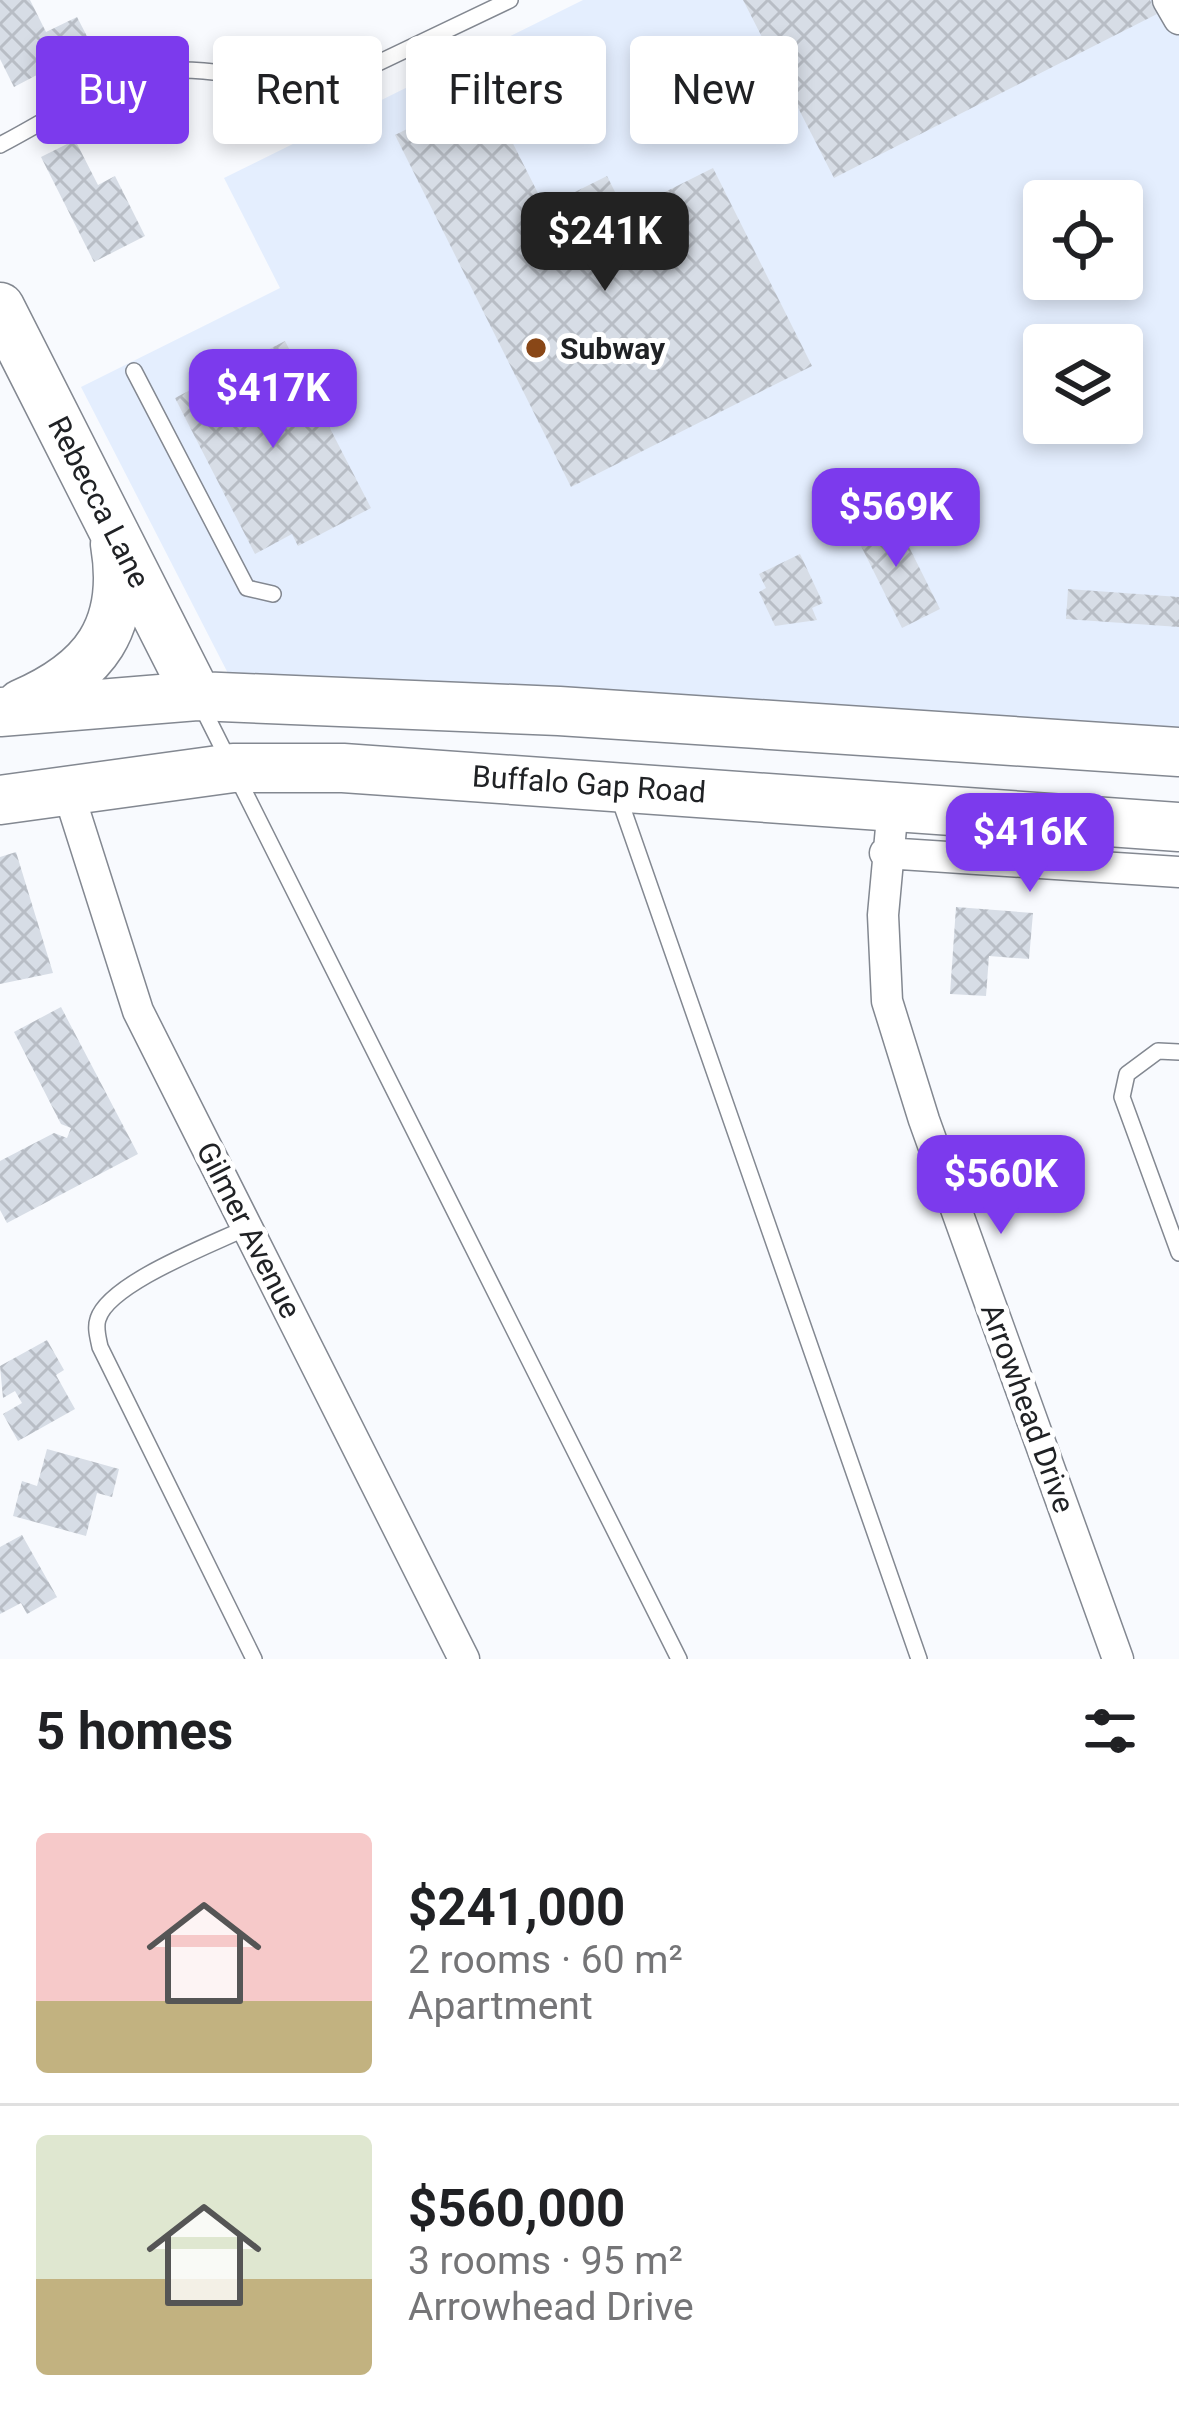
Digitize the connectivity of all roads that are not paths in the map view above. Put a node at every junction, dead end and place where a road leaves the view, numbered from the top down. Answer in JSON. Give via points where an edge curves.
{"nodes":[{"id":1,"x":510,"y":0,"type":"edge"},
{"id":2,"x":1168,"y":0,"type":"edge"},
{"id":3,"x":1179,"y":19,"type":"edge"},
{"id":4,"x":0,"y":145,"type":"edge"},
{"id":5,"x":0,"y":307,"type":"edge"},
{"id":6,"x":134,"y":371,"type":"dead end"},
{"id":7,"x":112,"y":527,"type":"junction"},
{"id":8,"x":273,"y":593,"type":"dead end"},
{"id":9,"x":197,"y":696,"type":"junction"},
{"id":10,"x":2,"y":712,"type":"edge"},
{"id":11,"x":1179,"y":752,"type":"edge"},
{"id":12,"x":233,"y":768,"type":"junction"},
{"id":13,"x":615,"y":786,"type":"junction"},
{"id":14,"x":67,"y":788,"type":"junction"},
{"id":15,"x":0,"y":800,"type":"edge"},
{"id":16,"x":1179,"y":827,"type":"edge"},
{"id":17,"x":889,"y":829,"type":"junction"},
{"id":18,"x":1179,"y":872,"type":"edge"},
{"id":19,"x":1179,"y":1052,"type":"edge"},
{"id":20,"x":248,"y":1227,"type":"junction"},
{"id":21,"x":1179,"y":1253,"type":"edge"},
{"id":22,"x":254,"y":1659,"type":"edge"},
{"id":23,"x":464,"y":1659,"type":"edge"},
{"id":24,"x":679,"y":1659,"type":"edge"},
{"id":25,"x":919,"y":1659,"type":"edge"},
{"id":26,"x":1118,"y":1659,"type":"edge"}],
"edges":[{"from":1,"to":4,"type":"lane","via":[[311,95],[167,69],[139,75]]},
{"from":2,"to":3,"type":"street"},
{"from":5,"to":7,"type":"main road","name":"Rebecca Lane"},
{"from":6,"to":8,"type":"lane","via":[[228,559],[247,588]]},
{"from":7,"to":9,"type":"main road","name":"Rebecca Lane"},
{"from":7,"to":10,"type":"main road","via":[[120,573],[110,631],[75,676]]},
{"from":9,"to":10,"type":"main road"},
{"from":9,"to":11,"type":"main road"},
{"from":9,"to":12,"type":"lane"},
{"from":12,"to":13,"type":"main road","name":"Buffalo Gap Road"},
{"from":12,"to":14,"type":"main road","name":"Buffalo Gap Road"},
{"from":12,"to":24,"type":"lane"},
{"from":13,"to":17,"type":"main road","name":"Buffalo Gap Road"},
{"from":13,"to":25,"type":"lane"},
{"from":14,"to":15,"type":"main road","name":"Buffalo Gap Road"},
{"from":14,"to":20,"type":"street","name":"Gilmer Avenue","via":[[138,1010]]},
{"from":16,"to":17,"type":"main road","name":"Buffalo Gap Road"},
{"from":17,"to":18,"type":"street"},
{"from":17,"to":26,"type":"street","name":"Arrowhead Drive","via":[[887,1001]]},
{"from":19,"to":21,"type":"lane","via":[[1158,1051],[1127,1074],[1123,1097]]},
{"from":20,"to":22,"type":"lane","via":[[127,1287],[96,1324],[100,1347]]},
{"from":20,"to":23,"type":"street","name":"Gilmer Avenue"}]}
